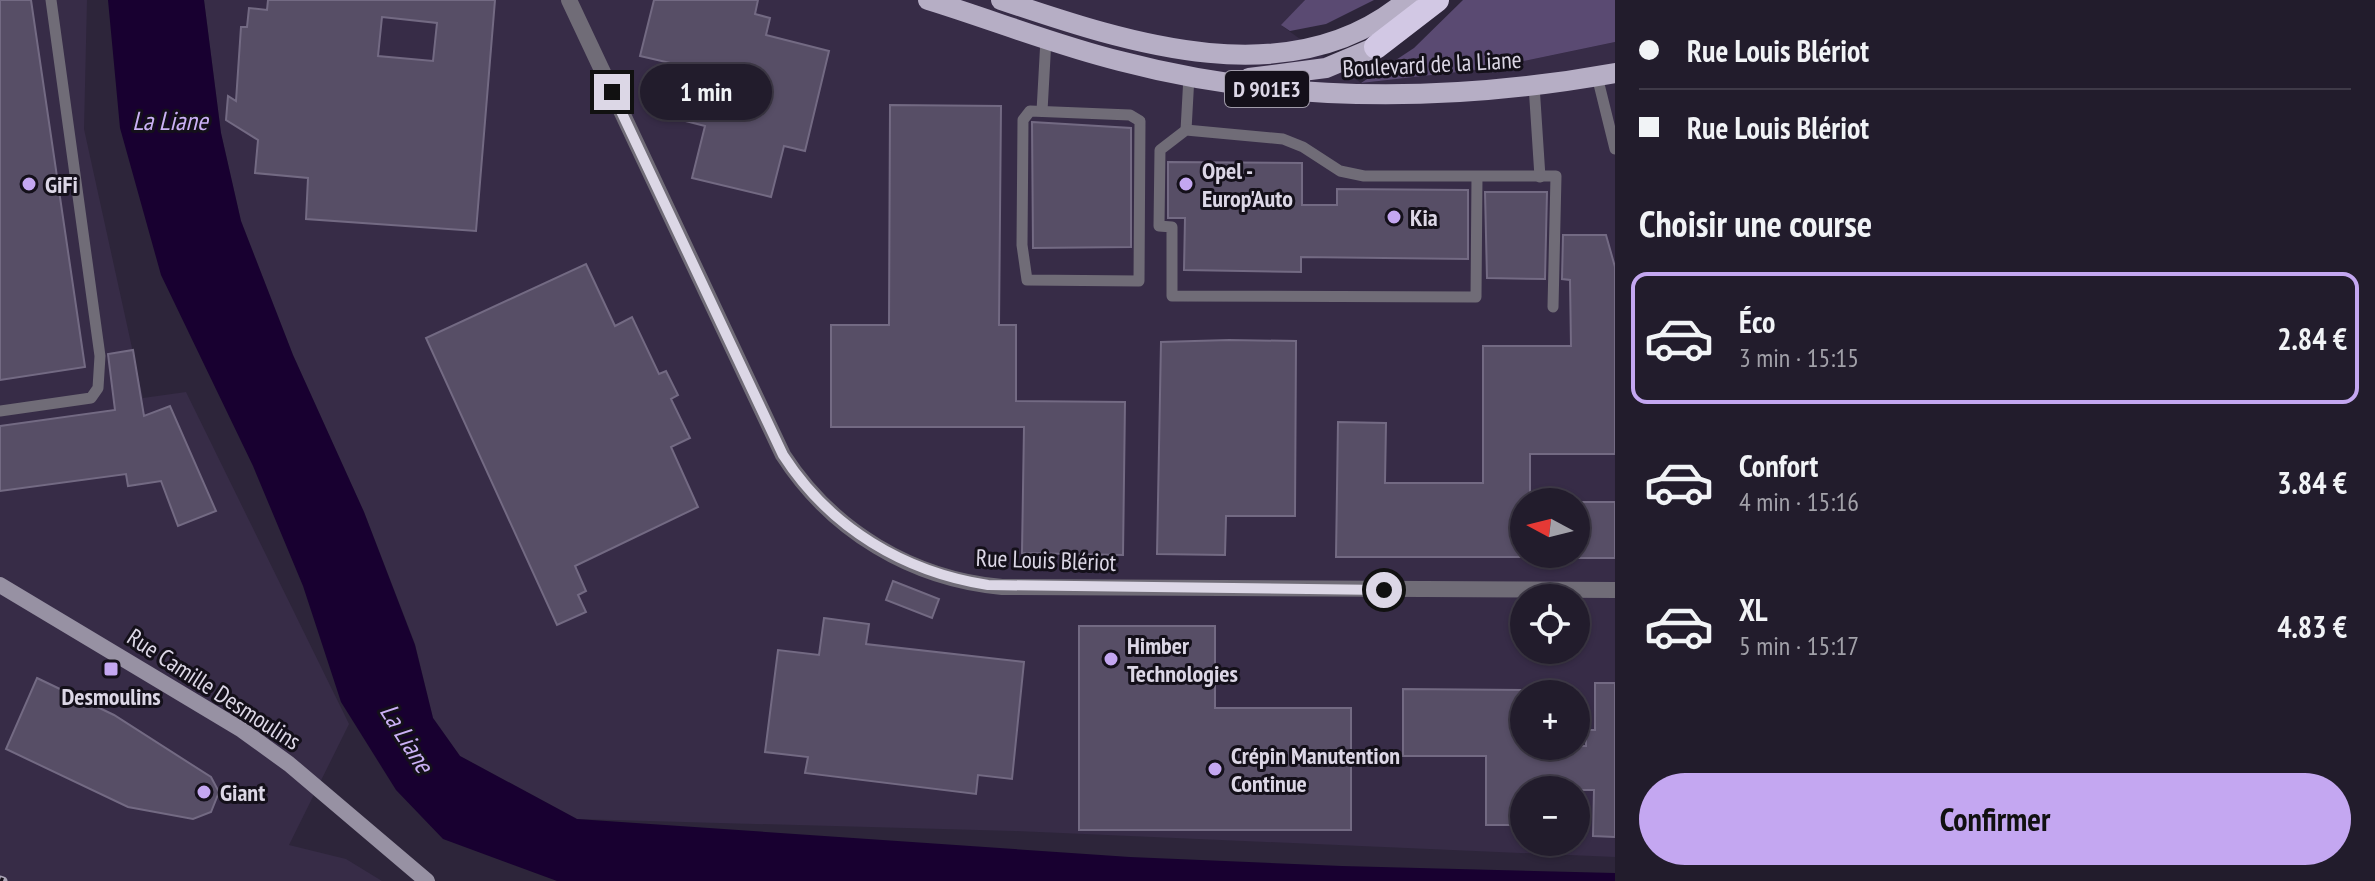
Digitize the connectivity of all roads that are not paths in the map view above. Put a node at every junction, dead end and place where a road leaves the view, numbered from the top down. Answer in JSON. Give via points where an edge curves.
{"nodes":[{"id":1,"x":51,"y":0,"type":"edge"},
{"id":2,"x":569,"y":0,"type":"edge"},
{"id":3,"x":928,"y":0,"type":"edge"},
{"id":4,"x":1003,"y":0,"type":"edge"},
{"id":5,"x":1407,"y":0,"type":"edge"},
{"id":6,"x":1437,"y":0,"type":"edge"},
{"id":7,"x":986,"y":19,"type":"junction"},
{"id":8,"x":1046,"y":39,"type":"junction"},
{"id":9,"x":1376,"y":47,"type":"joint"},
{"id":10,"x":1606,"y":74,"type":"edge"},
{"id":11,"x":1193,"y":76,"type":"junction"},
{"id":12,"x":1534,"y":85,"type":"junction"},
{"id":13,"x":1042,"y":111,"type":"junction"},
{"id":14,"x":1186,"y":130,"type":"junction"},
{"id":15,"x":1615,"y":149,"type":"edge"},
{"id":16,"x":1477,"y":177,"type":"junction"},
{"id":17,"x":1540,"y":177,"type":"junction"},
{"id":18,"x":1553,"y":307,"type":"dead end"},
{"id":19,"x":0,"y":411,"type":"edge"},
{"id":20,"x":0,"y":585,"type":"edge"},
{"id":21,"x":1615,"y":590,"type":"edge"},
{"id":22,"x":427,"y":881,"type":"edge"}],
"edges":[{"from":1,"to":19,"type":"lane","via":[[100,356],[98,388],[91,398]]},
{"from":2,"to":21,"type":"street","name":"Rue Louis Blériot","via":[[783,455],[818,501],[889,553],[945,577],[1002,587]]},
{"from":3,"to":7,"type":"main road","name":"Boulevard de la Liane","number":"D 901E3"},
{"from":4,"to":5,"type":"main road","name":"Boulevard de la Liane","number":"D 901E3","via":[[1130,38],[1265,55],[1311,50],[1353,36]]},
{"from":4,"to":7,"type":"lane"},
{"from":6,"to":9,"type":"highway","number":"D 901E3"},
{"from":7,"to":8,"type":"main road","name":"Boulevard de la Liane","number":"D 901E3"},
{"from":8,"to":11,"type":"main road","name":"Boulevard de la Liane","number":"D 901E3"},
{"from":8,"to":13,"type":"lane"},
{"from":9,"to":11,"type":"main road","number":"D 901E3","via":[[1313,70],[1261,77]]},
{"from":10,"to":12,"type":"main road","name":"Boulevard de la Liane","number":"D 901E3"},
{"from":10,"to":15,"type":"lane"},
{"from":11,"to":12,"type":"main road","name":"Boulevard de la Liane","number":"D 901E3","via":[[1363,97]]},
{"from":11,"to":14,"type":"lane"},
{"from":12,"to":17,"type":"lane"},
{"from":13,"to":13,"type":"lane","via":[[1030,111],[1023,120],[1022,245],[1027,280],[1139,281],[1140,121],[1130,115]]},
{"from":14,"to":16,"type":"lane","via":[[1283,139],[1340,171],[1364,176]]},
{"from":14,"to":16,"type":"lane","via":[[1160,150],[1159,226],[1172,227],[1172,296],[1476,297]]},
{"from":16,"to":17,"type":"lane"},
{"from":17,"to":18,"type":"lane","via":[[1556,176]]},
{"from":20,"to":22,"type":"street","name":"Rue Camille Desmoulins","via":[[242,730]]}]}
